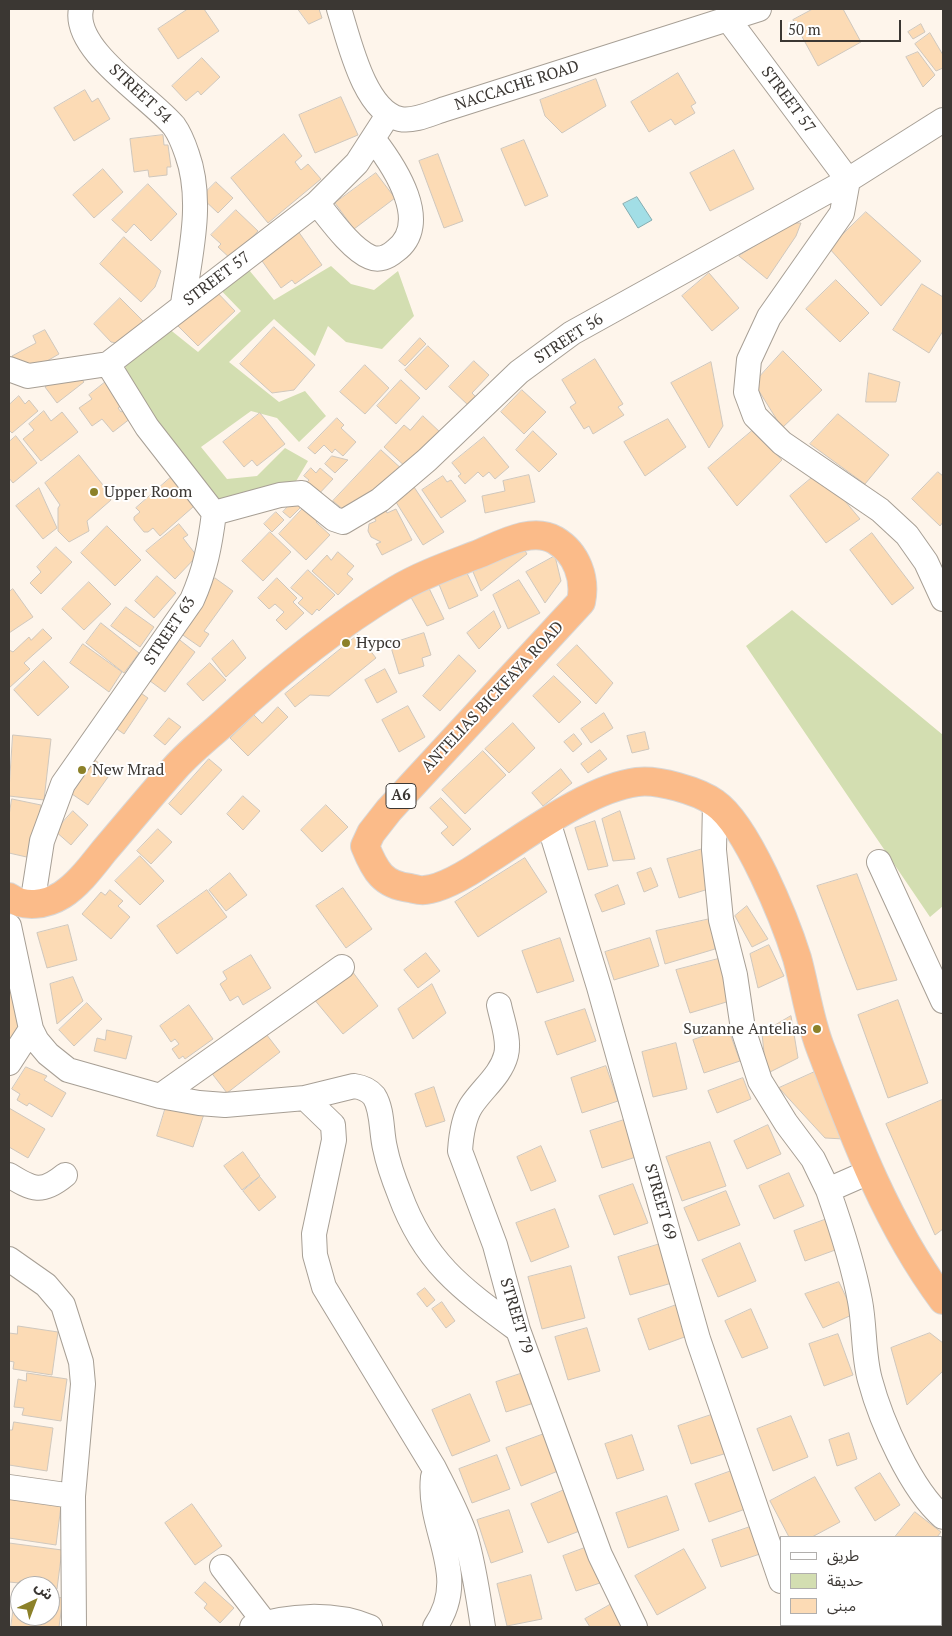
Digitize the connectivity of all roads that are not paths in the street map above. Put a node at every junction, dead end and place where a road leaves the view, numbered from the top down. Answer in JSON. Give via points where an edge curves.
{"nodes":[{"id":1,"x":81,"y":9,"type":"edge"},
{"id":2,"x":339,"y":9,"type":"edge"},
{"id":3,"x":759,"y":9,"type":"edge"},
{"id":4,"x":728,"y":19,"type":"junction"},
{"id":5,"x":388,"y":115,"type":"junction"},
{"id":6,"x":943,"y":120,"type":"edge"},
{"id":7,"x":374,"y":140,"type":"junction"},
{"id":8,"x":848,"y":180,"type":"junction"},
{"id":9,"x":317,"y":203,"type":"junction"},
{"id":10,"x":183,"y":304,"type":"junction"},
{"id":11,"x":108,"y":364,"type":"junction"},
{"id":12,"x":9,"y":369,"type":"edge"},
{"id":13,"x":214,"y":513,"type":"junction"},
{"id":14,"x":943,"y":599,"type":"edge"},
{"id":15,"x":715,"y":803,"type":"junction"},
{"id":16,"x":548,"y":822,"type":"junction"},
{"id":17,"x":879,"y":862,"type":"dead end"},
{"id":18,"x":21,"y":901,"type":"edge"},
{"id":19,"x":9,"y":926,"type":"edge"},
{"id":20,"x":342,"y":967,"type":"dead end"},
{"id":21,"x":943,"y":1001,"type":"edge"},
{"id":22,"x":499,"y":1005,"type":"dead end"},
{"id":23,"x":32,"y":1029,"type":"junction"},
{"id":24,"x":9,"y":1063,"type":"edge"},
{"id":25,"x":160,"y":1096,"type":"junction"},
{"id":26,"x":305,"y":1098,"type":"junction"},
{"id":27,"x":870,"y":1172,"type":"junction"},
{"id":28,"x":9,"y":1175,"type":"edge"},
{"id":29,"x":65,"y":1175,"type":"dead end"},
{"id":30,"x":828,"y":1190,"type":"junction"},
{"id":31,"x":9,"y":1258,"type":"edge"},
{"id":32,"x":943,"y":1300,"type":"edge"},
{"id":33,"x":518,"y":1330,"type":"junction"},
{"id":34,"x":434,"y":1468,"type":"junction"},
{"id":35,"x":9,"y":1487,"type":"edge"},
{"id":36,"x":73,"y":1496,"type":"junction"},
{"id":37,"x":943,"y":1517,"type":"edge"},
{"id":38,"x":222,"y":1567,"type":"dead end"},
{"id":39,"x":780,"y":1577,"type":"edge"},
{"id":40,"x":258,"y":1625,"type":"edge"},
{"id":41,"x":74,"y":1627,"type":"edge"},
{"id":42,"x":370,"y":1627,"type":"edge"},
{"id":43,"x":435,"y":1627,"type":"edge"},
{"id":44,"x":483,"y":1627,"type":"edge"},
{"id":45,"x":635,"y":1627,"type":"edge"}],
"edges":[{"from":1,"to":10,"type":"street","name":"STREET 54","via":[[78,19],[85,36],[99,55],[175,127],[186,153],[192,172],[195,212]]},
{"from":2,"to":5,"type":"street","via":[[372,97]]},
{"from":3,"to":4,"type":"street","name":"NACCACHE ROAD"},
{"from":4,"to":5,"type":"street","name":"NACCACHE ROAD","via":[[413,118]]},
{"from":4,"to":8,"type":"street","name":"STREET 57"},
{"from":5,"to":7,"type":"street","name":"STREET 57"},
{"from":6,"to":8,"type":"street","name":"STREET 56"},
{"from":7,"to":9,"type":"street","name":"STREET 57","via":[[338,184]]},
{"from":7,"to":9,"type":"street","via":[[393,165],[409,205],[411,222],[404,242],[396,251],[380,259],[371,258],[332,223]]},
{"from":8,"to":13,"type":"street","name":"STREET 56","via":[[572,333],[519,372],[428,460],[380,500],[343,522],[334,519],[302,493],[280,495]]},
{"from":8,"to":14,"type":"street","via":[[842,212],[769,317],[748,360],[746,392],[756,416],[782,443],[880,510],[906,535],[926,562]]},
{"from":9,"to":10,"type":"street","name":"STREET 57"},
{"from":10,"to":11,"type":"street","name":"STREET 57"},
{"from":11,"to":12,"type":"street","via":[[28,376]]},
{"from":11,"to":13,"type":"street","via":[[148,427]]},
{"from":13,"to":18,"type":"street","name":"STREET 63","via":[[204,574],[192,600],[74,767],[55,803]]},
{"from":15,"to":16,"type":"highway","name":"ANTELIAS BICKFAYA ROAD","number":"A6","via":[[664,782],[638,781],[601,793]]},
{"from":15,"to":27,"type":"highway","name":"ANTELIAS BICKFAYA ROAD","number":"A6","via":[[744,836],[767,883],[796,956],[819,1044]]},
{"from":15,"to":30,"type":"street","via":[[714,850],[721,920],[735,976],[743,1029],[760,1081],[813,1159]]},
{"from":16,"to":18,"type":"highway","name":"ANTELIAS BICKFAYA ROAD","number":"A6","via":[[469,872],[425,890],[394,886],[374,869],[365,846],[389,810],[581,602],[584,588],[581,573],[570,555],[558,542],[536,534],[398,589],[324,639],[257,692],[177,766],[62,895]]},
{"from":16,"to":39,"type":"street","name":"STREET 69","via":[[599,987],[698,1339]]},
{"from":17,"to":21,"type":"street"},
{"from":19,"to":23,"type":"street"},
{"from":20,"to":25,"type":"street"},
{"from":22,"to":33,"type":"street","name":"STREET 79","via":[[506,1055],[498,1072],[470,1107],[460,1151],[495,1244]]},
{"from":23,"to":24,"type":"street"},
{"from":23,"to":25,"type":"street","via":[[48,1054],[68,1070]]},
{"from":25,"to":26,"type":"street","via":[[225,1104]]},
{"from":26,"to":33,"type":"street","via":[[354,1086],[373,1094],[399,1193],[424,1246],[448,1275]]},
{"from":26,"to":34,"type":"street","via":[[333,1125],[334,1140],[314,1234],[315,1255],[324,1287]]},
{"from":27,"to":30,"type":"street"},
{"from":27,"to":32,"type":"highway","name":"ANTELIAS BICKFAYA ROAD","number":"A6","via":[[918,1267]]},
{"from":28,"to":29,"type":"street","via":[[30,1188],[46,1188]]},
{"from":30,"to":37,"type":"street","via":[[846,1242],[860,1301],[869,1379],[885,1422],[917,1488]]},
{"from":31,"to":36,"type":"street","via":[[27,1270],[63,1305],[74,1335],[83,1384]]},
{"from":33,"to":45,"type":"street","name":"STREET 79","via":[[600,1555]]},
{"from":34,"to":43,"type":"street","via":[[432,1492],[451,1576],[446,1607]]},
{"from":34,"to":44,"type":"street","via":[[464,1534]]},
{"from":35,"to":36,"type":"street"},
{"from":36,"to":41,"type":"street"},
{"from":38,"to":40,"type":"street"},
{"from":40,"to":42,"type":"street","via":[[310,1617]]}]}
